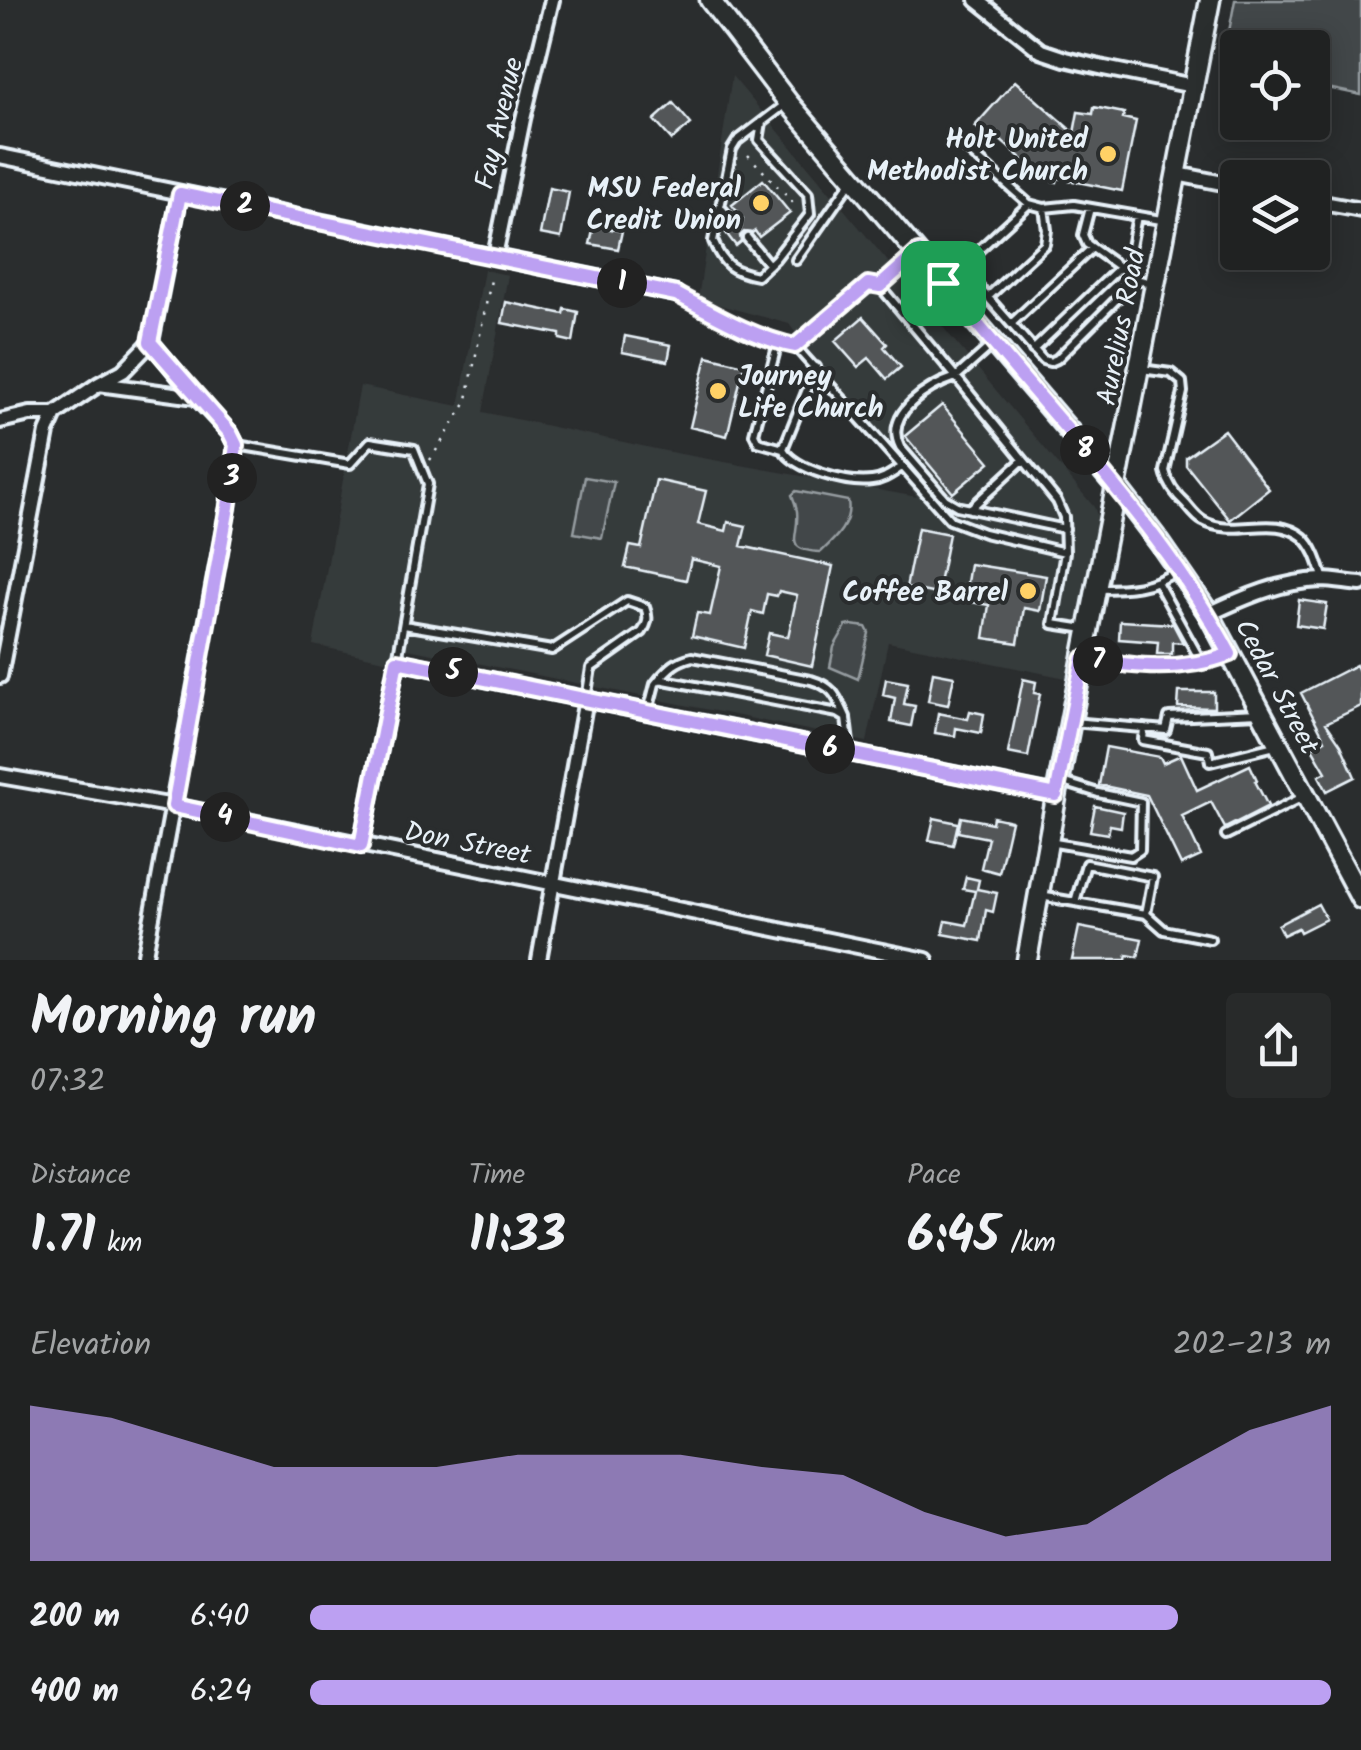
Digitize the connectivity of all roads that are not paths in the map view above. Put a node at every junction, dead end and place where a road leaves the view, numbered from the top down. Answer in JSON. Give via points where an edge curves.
{"nodes":[{"id":1,"x":552,"y":0,"type":"edge"},
{"id":2,"x":710,"y":0,"type":"edge"},
{"id":3,"x":978,"y":0,"type":"edge"},
{"id":4,"x":1210,"y":0,"type":"edge"},
{"id":5,"x":1194,"y":86,"type":"junction"},
{"id":6,"x":788,"y":102,"type":"junction"},
{"id":7,"x":762,"y":122,"type":"junction"},
{"id":8,"x":960,"y":143,"type":"dead end"},
{"id":9,"x":0,"y":156,"type":"edge"},
{"id":10,"x":1177,"y":174,"type":"junction"},
{"id":11,"x":854,"y":178,"type":"junction"},
{"id":12,"x":1220,"y":182,"type":"edge"},
{"id":13,"x":180,"y":194,"type":"junction"},
{"id":14,"x":1029,"y":204,"type":"junction"},
{"id":15,"x":1330,"y":204,"type":"edge"},
{"id":16,"x":719,"y":206,"type":"junction"},
{"id":17,"x":1044,"y":208,"type":"junction"},
{"id":18,"x":1090,"y":208,"type":"junction"},
{"id":19,"x":1361,"y":210,"type":"edge"},
{"id":20,"x":1137,"y":216,"type":"junction"},
{"id":21,"x":1168,"y":222,"type":"junction"},
{"id":22,"x":736,"y":225,"type":"dead end"},
{"id":23,"x":747,"y":238,"type":"dead end"},
{"id":24,"x":1092,"y":248,"type":"junction"},
{"id":25,"x":918,"y":252,"type":"junction"},
{"id":26,"x":495,"y":256,"type":"junction"},
{"id":27,"x":796,"y":260,"type":"dead end"},
{"id":28,"x":769,"y":264,"type":"junction"},
{"id":29,"x":961,"y":266,"type":"junction"},
{"id":30,"x":1126,"y":272,"type":"junction"},
{"id":31,"x":943,"y":283,"type":"junction"},
{"id":32,"x":1156,"y":284,"type":"junction"},
{"id":33,"x":880,"y":286,"type":"junction"},
{"id":34,"x":676,"y":294,"type":"joint"},
{"id":35,"x":988,"y":298,"type":"junction"},
{"id":36,"x":1011,"y":324,"type":"junction"},
{"id":37,"x":150,"y":342,"type":"junction"},
{"id":38,"x":778,"y":342,"type":"junction"},
{"id":39,"x":994,"y":343,"type":"junction"},
{"id":40,"x":795,"y":346,"type":"junction"},
{"id":41,"x":1033,"y":350,"type":"junction"},
{"id":42,"x":816,"y":368,"type":"junction"},
{"id":43,"x":1140,"y":368,"type":"junction"},
{"id":44,"x":956,"y":377,"type":"junction"},
{"id":45,"x":98,"y":384,"type":"junction"},
{"id":46,"x":196,"y":397,"type":"junction"},
{"id":47,"x":55,"y":414,"type":"junction"},
{"id":48,"x":0,"y":421,"type":"edge"},
{"id":49,"x":236,"y":445,"type":"junction"},
{"id":50,"x":783,"y":449,"type":"junction"},
{"id":51,"x":1023,"y":460,"type":"junction"},
{"id":52,"x":902,"y":467,"type":"junction"},
{"id":53,"x":1117,"y":487,"type":"junction"},
{"id":54,"x":969,"y":510,"type":"junction"},
{"id":55,"x":1065,"y":530,"type":"junction"},
{"id":56,"x":1065,"y":552,"type":"junction"},
{"id":57,"x":1178,"y":570,"type":"junction"},
{"id":58,"x":1324,"y":580,"type":"junction"},
{"id":59,"x":1157,"y":582,"type":"junction"},
{"id":60,"x":1361,"y":584,"type":"edge"},
{"id":61,"x":1097,"y":589,"type":"junction"},
{"id":62,"x":1209,"y":614,"type":"junction"},
{"id":63,"x":404,"y":625,"type":"junction"},
{"id":64,"x":1089,"y":630,"type":"junction"},
{"id":65,"x":1230,"y":654,"type":"junction"},
{"id":66,"x":1083,"y":659,"type":"junction"},
{"id":67,"x":397,"y":661,"type":"junction"},
{"id":68,"x":1202,"y":663,"type":"junction"},
{"id":69,"x":0,"y":676,"type":"edge"},
{"id":70,"x":659,"y":679,"type":"junction"},
{"id":71,"x":586,"y":699,"type":"junction"},
{"id":72,"x":648,"y":710,"type":"junction"},
{"id":73,"x":1262,"y":712,"type":"junction"},
{"id":74,"x":846,"y":718,"type":"junction"},
{"id":75,"x":1070,"y":722,"type":"junction"},
{"id":76,"x":1144,"y":728,"type":"junction"},
{"id":77,"x":1280,"y":746,"type":"junction"},
{"id":78,"x":850,"y":753,"type":"junction"},
{"id":79,"x":0,"y":776,"type":"edge"},
{"id":80,"x":1058,"y":788,"type":"junction"},
{"id":81,"x":1306,"y":795,"type":"junction"},
{"id":82,"x":174,"y":806,"type":"junction"},
{"id":83,"x":1226,"y":835,"type":"dead end"},
{"id":84,"x":1048,"y":842,"type":"junction"},
{"id":85,"x":361,"y":846,"type":"junction"},
{"id":86,"x":554,"y":885,"type":"junction"},
{"id":87,"x":1358,"y":888,"type":"edge"},
{"id":88,"x":1038,"y":896,"type":"junction"},
{"id":89,"x":1075,"y":902,"type":"junction"},
{"id":90,"x":1146,"y":914,"type":"junction"},
{"id":91,"x":1210,"y":939,"type":"dead end"},
{"id":92,"x":144,"y":960,"type":"edge"},
{"id":93,"x":538,"y":960,"type":"edge"},
{"id":94,"x":926,"y":960,"type":"edge"},
{"id":95,"x":1027,"y":960,"type":"edge"}],
"edges":[{"from":1,"to":26,"type":"street","name":"Fay Avenue"},
{"from":2,"to":6,"type":"main road","name":"Cedar Street"},
{"from":3,"to":5,"type":"street","via":[[1041,50]]},
{"from":4,"to":5,"type":"main road","name":"Aurelius Road"},
{"from":5,"to":10,"type":"main road","name":"Aurelius Road"},
{"from":6,"to":7,"type":"lane"},
{"from":6,"to":11,"type":"main road","name":"Cedar Street"},
{"from":7,"to":16,"type":"lane","via":[[732,149]]},
{"from":7,"to":28,"type":"lane","via":[[759,140],[808,194],[807,210]]},
{"from":8,"to":14,"type":"lane"},
{"from":9,"to":13,"type":"street"},
{"from":10,"to":12,"type":"street"},
{"from":10,"to":21,"type":"main road","name":"Aurelius Road"},
{"from":11,"to":25,"type":"main road","name":"Cedar Street"},
{"from":11,"to":27,"type":"lane"},
{"from":13,"to":26,"type":"street"},
{"from":13,"to":37,"type":"street"},
{"from":14,"to":17,"type":"lane"},
{"from":14,"to":29,"type":"lane"},
{"from":15,"to":19,"type":"street"},
{"from":16,"to":22,"type":"lane"},
{"from":16,"to":28,"type":"lane","via":[[713,241],[718,253],[735,272],[757,276]]},
{"from":17,"to":18,"type":"lane"},
{"from":17,"to":35,"type":"lane","via":[[1044,244]]},
{"from":18,"to":20,"type":"lane"},
{"from":18,"to":24,"type":"lane","via":[[1083,236]]},
{"from":20,"to":21,"type":"lane"},
{"from":20,"to":30,"type":"lane"},
{"from":21,"to":32,"type":"main road","name":"Aurelius Road"},
{"from":23,"to":28,"type":"lane"},
{"from":24,"to":30,"type":"lane"},
{"from":24,"to":36,"type":"lane"},
{"from":25,"to":31,"type":"main road","name":"Cedar Street"},
{"from":25,"to":33,"type":"lane"},
{"from":26,"to":34,"type":"street"},
{"from":29,"to":31,"type":"lane"},
{"from":29,"to":35,"type":"lane"},
{"from":30,"to":32,"type":"lane"},
{"from":30,"to":41,"type":"lane"},
{"from":30,"to":41,"type":"lane","via":[[1122,294],[1058,359],[1042,360]]},
{"from":31,"to":39,"type":"main road","name":"Cedar Street"},
{"from":32,"to":43,"type":"main road","name":"Aurelius Road"},
{"from":33,"to":40,"type":"lane","via":[[856,292]]},
{"from":33,"to":44,"type":"lane"},
{"from":34,"to":38,"type":"lane"},
{"from":35,"to":36,"type":"lane"},
{"from":36,"to":41,"type":"lane"},
{"from":37,"to":45,"type":"street"},
{"from":37,"to":46,"type":"street"},
{"from":38,"to":40,"type":"lane"},
{"from":38,"to":50,"type":"lane","via":[[754,434],[758,442]]},
{"from":39,"to":44,"type":"lane"},
{"from":39,"to":53,"type":"main road","name":"Cedar Street"},
{"from":40,"to":42,"type":"lane"},
{"from":42,"to":50,"type":"lane"},
{"from":42,"to":52,"type":"lane"},
{"from":43,"to":53,"type":"main road","name":"Aurelius Road"},
{"from":43,"to":58,"type":"lane","via":[[1171,373],[1182,382],[1165,471],[1178,496],[1202,521],[1244,529],[1272,524],[1300,535]]},
{"from":44,"to":51,"type":"lane"},
{"from":44,"to":54,"type":"lane","via":[[906,408],[895,437],[946,499]]},
{"from":45,"to":46,"type":"street"},
{"from":45,"to":47,"type":"street"},
{"from":46,"to":49,"type":"street"},
{"from":47,"to":48,"type":"street"},
{"from":47,"to":69,"type":"street"},
{"from":49,"to":63,"type":"lane","via":[[350,464],[370,442],[414,449],[428,484]]},
{"from":49,"to":82,"type":"street"},
{"from":50,"to":52,"type":"lane","via":[[810,469],[860,481],[877,481]]},
{"from":51,"to":54,"type":"lane"},
{"from":51,"to":55,"type":"lane","via":[[1057,502]]},
{"from":52,"to":56,"type":"lane","via":[[950,520]]},
{"from":53,"to":57,"type":"main road","name":"Cedar Street"},
{"from":53,"to":61,"type":"main road","name":"Aurelius Road"},
{"from":54,"to":55,"type":"lane"},
{"from":55,"to":56,"type":"lane"},
{"from":56,"to":64,"type":"lane","via":[[1053,624]]},
{"from":57,"to":59,"type":"lane"},
{"from":57,"to":62,"type":"main road","name":"Cedar Street"},
{"from":58,"to":60,"type":"street"},
{"from":58,"to":62,"type":"street","via":[[1272,588]]},
{"from":59,"to":61,"type":"lane"},
{"from":59,"to":68,"type":"lane"},
{"from":61,"to":64,"type":"main road","name":"Aurelius Road"},
{"from":62,"to":65,"type":"main road","name":"Cedar Street"},
{"from":63,"to":67,"type":"lane"},
{"from":63,"to":71,"type":"lane","via":[[552,650],[627,600],[646,607],[642,632],[591,668]]},
{"from":64,"to":66,"type":"main road","name":"Aurelius Road"},
{"from":65,"to":68,"type":"lane"},
{"from":65,"to":73,"type":"main road","name":"Cedar Street"},
{"from":66,"to":68,"type":"lane","via":[[1164,668]]},
{"from":66,"to":75,"type":"main road","name":"Aurelius Road"},
{"from":67,"to":71,"type":"street"},
{"from":67,"to":85,"type":"street"},
{"from":70,"to":72,"type":"lane"},
{"from":70,"to":74,"type":"lane"},
{"from":70,"to":74,"type":"lane","via":[[692,657],[811,680],[835,694]]},
{"from":71,"to":72,"type":"street"},
{"from":71,"to":86,"type":"street"},
{"from":72,"to":78,"type":"street"},
{"from":73,"to":76,"type":"lane","via":[[1169,718],[1166,730]]},
{"from":73,"to":77,"type":"main road","name":"Cedar Street"},
{"from":74,"to":78,"type":"lane"},
{"from":75,"to":76,"type":"lane"},
{"from":75,"to":80,"type":"main road","name":"Aurelius Road"},
{"from":76,"to":77,"type":"lane","via":[[1143,740],[1208,752],[1210,762]]},
{"from":77,"to":81,"type":"main road","name":"Cedar Street"},
{"from":78,"to":80,"type":"street"},
{"from":79,"to":82,"type":"street","name":"Don Street"},
{"from":80,"to":84,"type":"main road","name":"Aurelius Road"},
{"from":80,"to":84,"type":"lane","via":[[1140,802],[1140,850],[1131,856]]},
{"from":81,"to":83,"type":"lane"},
{"from":81,"to":87,"type":"main road","name":"Cedar Street"},
{"from":82,"to":85,"type":"street","name":"Don Street"},
{"from":82,"to":92,"type":"street"},
{"from":84,"to":88,"type":"main road","name":"Aurelius Road"},
{"from":85,"to":86,"type":"street","name":"Don Street"},
{"from":86,"to":93,"type":"street"},
{"from":86,"to":94,"type":"street","name":"Don Street"},
{"from":88,"to":89,"type":"lane"},
{"from":88,"to":95,"type":"main road","name":"Aurelius Road"},
{"from":89,"to":90,"type":"lane"},
{"from":89,"to":90,"type":"lane","via":[[1086,864],[1153,877]]},
{"from":90,"to":91,"type":"lane","via":[[1164,930]]}]}
